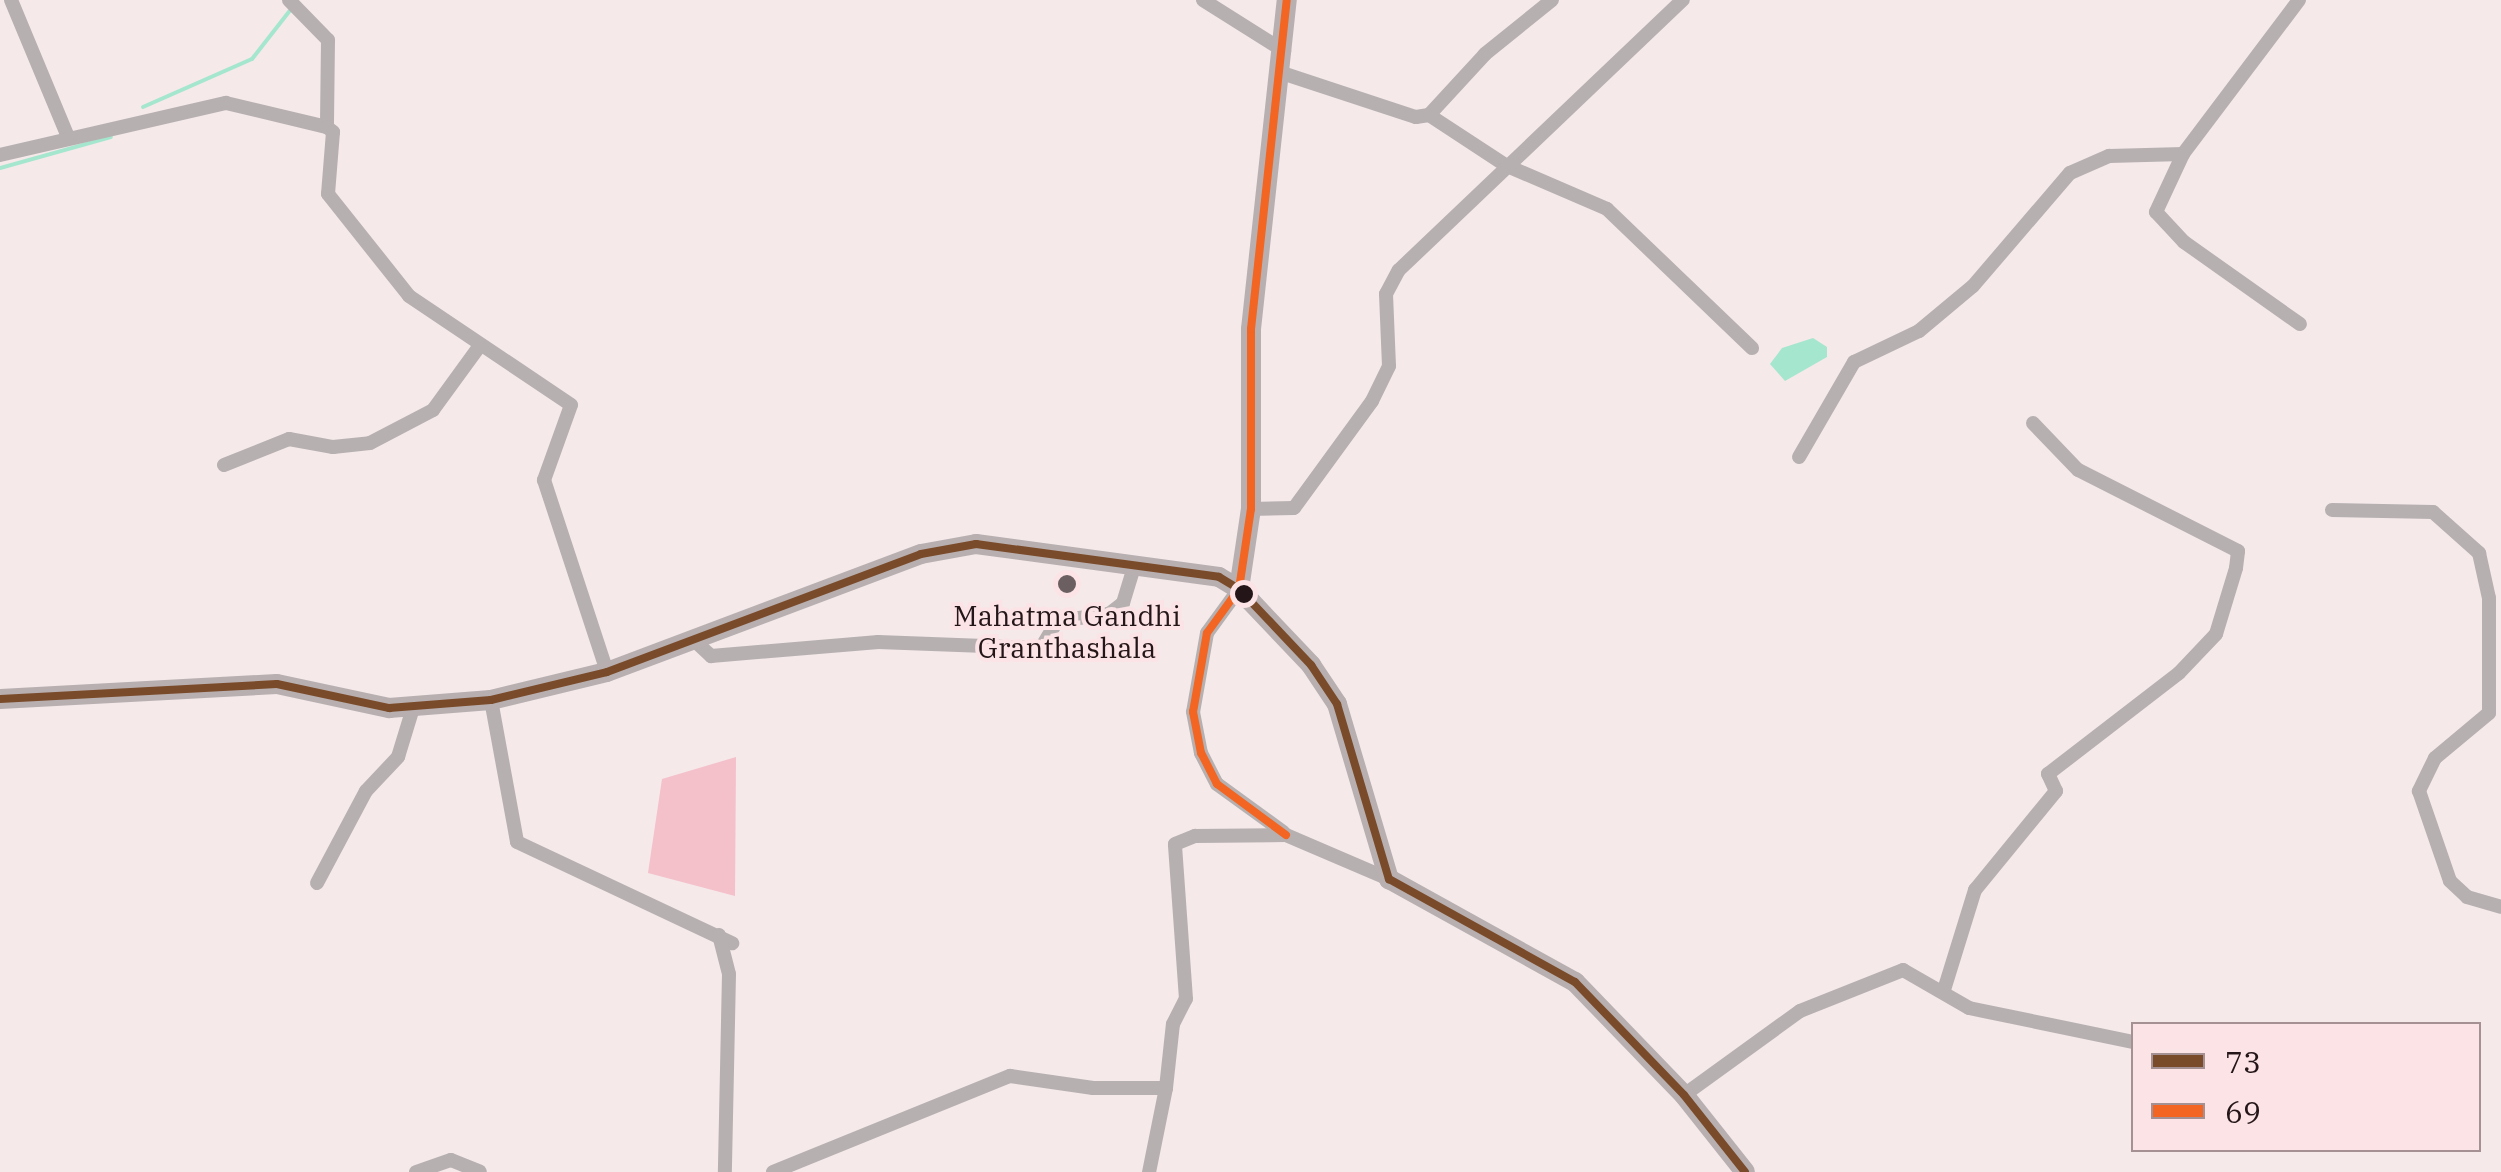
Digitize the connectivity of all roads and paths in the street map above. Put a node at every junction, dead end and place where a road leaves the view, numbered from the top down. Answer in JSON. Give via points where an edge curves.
{"nodes":[{"id":1,"x":11,"y":0,"type":"edge"},
{"id":2,"x":289,"y":0,"type":"edge"},
{"id":3,"x":1203,"y":0,"type":"edge"},
{"id":4,"x":1286,"y":0,"type":"edge"},
{"id":5,"x":1552,"y":0,"type":"edge"},
{"id":6,"x":1683,"y":0,"type":"edge"},
{"id":7,"x":2299,"y":0,"type":"edge"},
{"id":8,"x":1283,"y":62,"type":"junction"},
{"id":9,"x":1429,"y":115,"type":"junction"},
{"id":10,"x":327,"y":127,"type":"junction"},
{"id":11,"x":68,"y":137,"type":"junction"},
{"id":12,"x":2183,"y":154,"type":"junction"},
{"id":13,"x":0,"y":155,"type":"edge"},
{"id":14,"x":1506,"y":164,"type":"junction"},
{"id":15,"x":2300,"y":324,"type":"dead end"},
{"id":16,"x":479,"y":347,"type":"junction"},
{"id":17,"x":1752,"y":348,"type":"dead end"},
{"id":18,"x":2033,"y":423,"type":"dead end"},
{"id":19,"x":1799,"y":457,"type":"dead end"},
{"id":20,"x":224,"y":465,"type":"dead end"},
{"id":21,"x":1251,"y":509,"type":"junction"},
{"id":22,"x":2332,"y":510,"type":"dead end"},
{"id":23,"x":1134,"y":566,"type":"junction"},
{"id":24,"x":1239,"y":589,"type":"junction"},
{"id":25,"x":696,"y":642,"type":"junction"},
{"id":26,"x":608,"y":672,"type":"junction"},
{"id":27,"x":0,"y":699,"type":"edge"},
{"id":28,"x":491,"y":700,"type":"junction"},
{"id":29,"x":414,"y":708,"type":"junction"},
{"id":30,"x":1286,"y":835,"type":"junction"},
{"id":31,"x":1392,"y":880,"type":"junction"},
{"id":32,"x":317,"y":884,"type":"dead end"},
{"id":33,"x":2501,"y":907,"type":"edge"},
{"id":34,"x":1944,"y":990,"type":"junction"},
{"id":35,"x":2131,"y":1042,"type":"edge"},
{"id":36,"x":1166,"y":1088,"type":"junction"},
{"id":37,"x":1684,"y":1095,"type":"junction"},
{"id":38,"x":416,"y":1172,"type":"edge"},
{"id":39,"x":480,"y":1172,"type":"edge"},
{"id":40,"x":725,"y":1172,"type":"edge"},
{"id":41,"x":774,"y":1172,"type":"edge"},
{"id":42,"x":1148,"y":1172,"type":"edge"},
{"id":43,"x":1746,"y":1172,"type":"edge"}],
"edges":[{"from":1,"to":11,"type":"street"},
{"from":2,"to":10,"type":"street","via":[[328,40]]},
{"from":3,"to":8,"type":"street"},
{"from":4,"to":8,"type":"main road"},
{"from":5,"to":9,"type":"street","via":[[1485,54]]},
{"from":6,"to":14,"type":"street"},
{"from":7,"to":12,"type":"street"},
{"from":8,"to":9,"type":"street","via":[[1416,117]]},
{"from":8,"to":21,"type":"main road","via":[[1251,329]]},
{"from":9,"to":14,"type":"street"},
{"from":10,"to":11,"type":"street","via":[[226,103]]},
{"from":10,"to":16,"type":"street","via":[[333,132],[328,194],[409,296]]},
{"from":11,"to":13,"type":"street"},
{"from":12,"to":15,"type":"street","via":[[2156,212],[2184,242]]},
{"from":12,"to":19,"type":"street","via":[[2109,156],[2070,173],[1973,286],[1918,331],[1854,362]]},
{"from":14,"to":17,"type":"street","via":[[1607,209]]},
{"from":14,"to":21,"type":"street","via":[[1399,270],[1386,294],[1389,366],[1306,494],[1288,510]]},
{"from":16,"to":20,"type":"street","via":[[432,410],[370,443],[333,447],[289,439]]},
{"from":16,"to":26,"type":"street","via":[[571,404],[544,480]]},
{"from":18,"to":34,"type":"street","via":[[2078,470],[2238,551],[2236,568],[2216,634],[2179,673],[2048,774],[2056,791],[1976,890]]},
{"from":21,"to":24,"type":"main road"},
{"from":22,"to":33,"type":"street","via":[[2433,512],[2478,552],[2490,598],[2489,712],[2436,758],[2418,791],[2450,881],[2466,897]]},
{"from":23,"to":24,"type":"main road","via":[[1219,577]]},
{"from":23,"to":25,"type":"main road","via":[[1041,550],[957,547],[921,554]]},
{"from":23,"to":25,"type":"street","via":[[1123,603],[1109,614],[1057,621],[1041,648],[878,642],[710,656]]},
{"from":24,"to":30,"type":"street","via":[[1208,633],[1196,673],[1195,726],[1216,784]]},
{"from":24,"to":31,"type":"main road","via":[[1311,665],[1337,704],[1354,746],[1380,862]]},
{"from":25,"to":26,"type":"main road"},
{"from":26,"to":28,"type":"main road"},
{"from":27,"to":29,"type":"main road","via":[[277,684]]},
{"from":28,"to":29,"type":"main road"},
{"from":28,"to":40,"type":"street","via":[[516,842],[726,939]]},
{"from":29,"to":32,"type":"street","via":[[398,757],[366,791]]},
{"from":30,"to":31,"type":"street"},
{"from":30,"to":36,"type":"street","via":[[1195,836],[1171,849],[1186,999],[1173,1024]]},
{"from":31,"to":37,"type":"main road","via":[[1575,982]]},
{"from":34,"to":35,"type":"street","via":[[1969,1008]]},
{"from":34,"to":37,"type":"street","via":[[1903,970],[1882,975],[1800,1011]]},
{"from":36,"to":41,"type":"street","via":[[1093,1088],[1010,1076]]},
{"from":36,"to":42,"type":"street"},
{"from":37,"to":43,"type":"main road"},
{"from":38,"to":39,"type":"street","via":[[450,1160]]}]}
